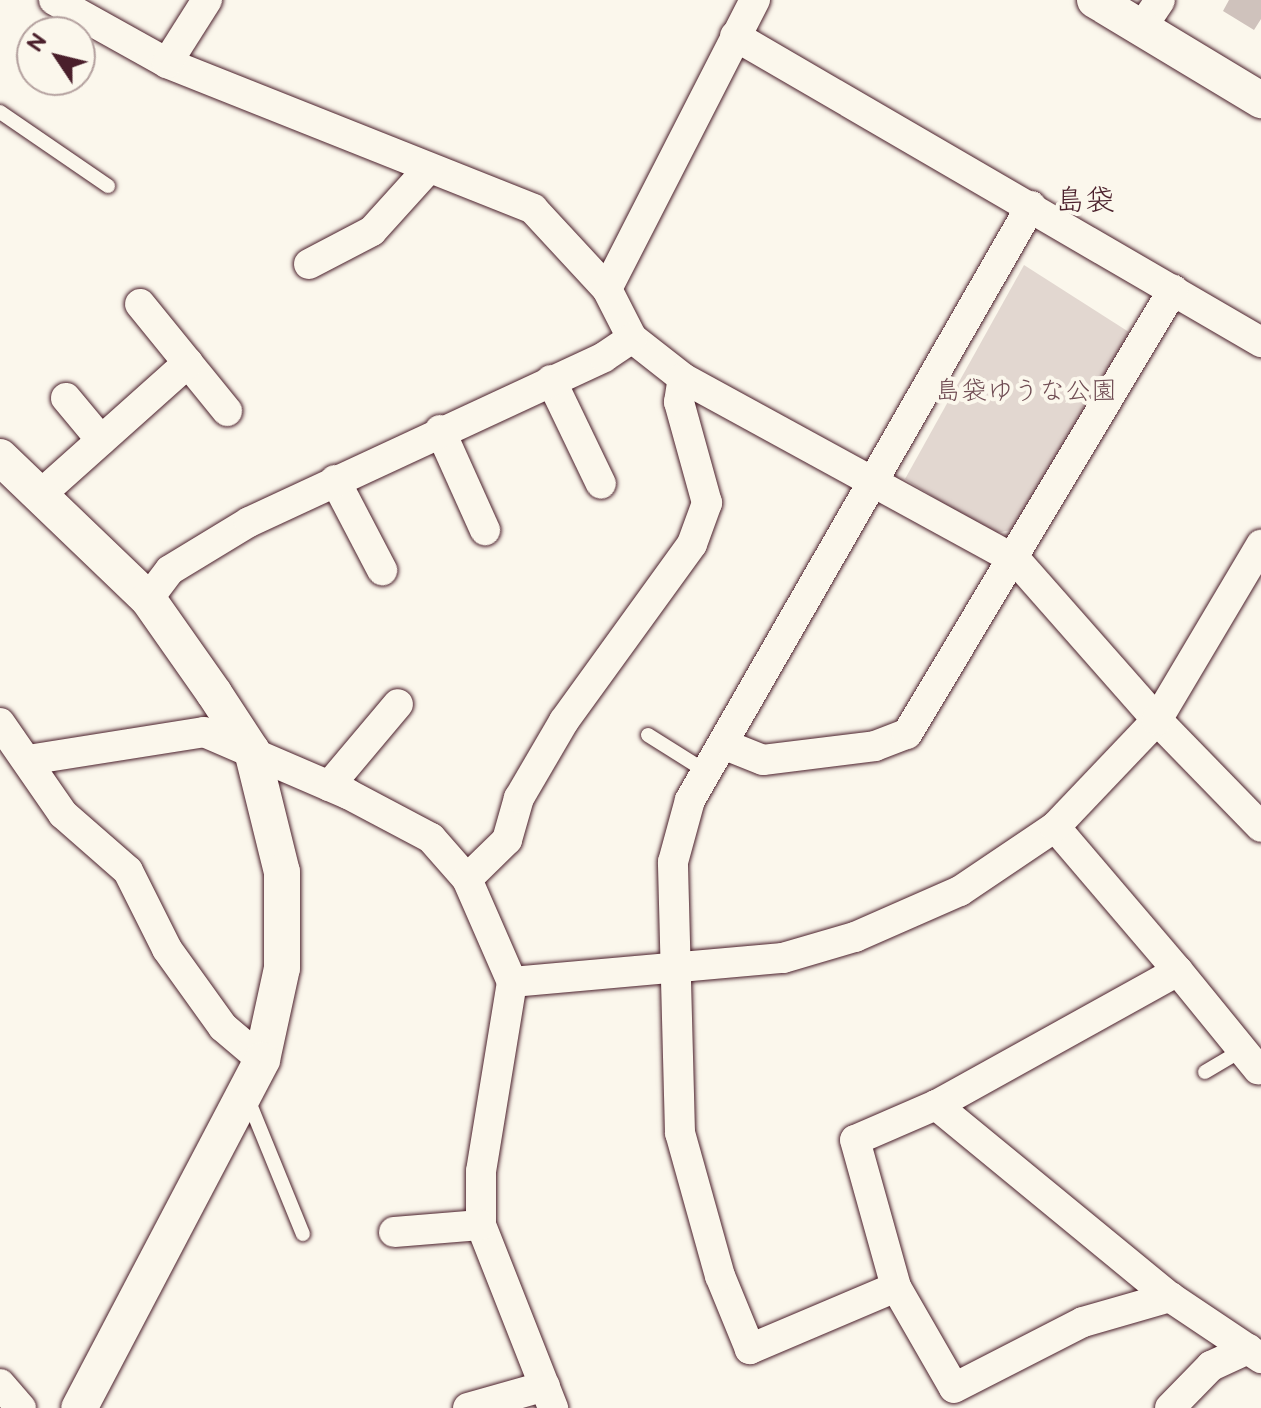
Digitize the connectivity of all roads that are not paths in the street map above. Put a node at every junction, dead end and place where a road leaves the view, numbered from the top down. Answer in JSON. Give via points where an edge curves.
{"nodes":[{"id":1,"x":54,"y":0,"type":"edge"},
{"id":2,"x":207,"y":0,"type":"edge"},
{"id":3,"x":755,"y":0,"type":"edge"},
{"id":4,"x":1095,"y":0,"type":"edge"},
{"id":5,"x":1151,"y":14,"type":"edge"},
{"id":6,"x":735,"y":36,"type":"junction"},
{"id":7,"x":167,"y":63,"type":"junction"},
{"id":8,"x":1261,"y":100,"type":"edge"},
{"id":9,"x":0,"y":112,"type":"edge"},
{"id":10,"x":429,"y":168,"type":"junction"},
{"id":11,"x":108,"y":186,"type":"dead end"},
{"id":12,"x":1031,"y":206,"type":"junction"},
{"id":13,"x":309,"y":264,"type":"dead end"},
{"id":14,"x":607,"y":289,"type":"junction"},
{"id":15,"x":1173,"y":290,"type":"junction"},
{"id":16,"x":140,"y":304,"type":"dead end"},
{"id":17,"x":632,"y":338,"type":"junction"},
{"id":18,"x":1261,"y":342,"type":"edge"},
{"id":19,"x":188,"y":363,"type":"junction"},
{"id":20,"x":683,"y":378,"type":"junction"},
{"id":21,"x":551,"y":380,"type":"junction"},
{"id":22,"x":66,"y":398,"type":"dead end"},
{"id":23,"x":227,"y":411,"type":"dead end"},
{"id":24,"x":440,"y":430,"type":"junction"},
{"id":25,"x":101,"y":440,"type":"junction"},
{"id":26,"x":0,"y":457,"type":"edge"},
{"id":27,"x":335,"y":480,"type":"junction"},
{"id":28,"x":874,"y":483,"type":"junction"},
{"id":29,"x":601,"y":484,"type":"dead end"},
{"id":30,"x":39,"y":496,"type":"junction"},
{"id":31,"x":485,"y":530,"type":"dead end"},
{"id":32,"x":1016,"y":560,"type":"junction"},
{"id":33,"x":1257,"y":561,"type":"edge"},
{"id":34,"x":382,"y":570,"type":"dead end"},
{"id":35,"x":148,"y":599,"type":"junction"},
{"id":36,"x":398,"y":704,"type":"dead end"},
{"id":37,"x":1157,"y":720,"type":"junction"},
{"id":38,"x":0,"y":723,"type":"edge"},
{"id":39,"x":648,"y":735,"type":"dead end"},
{"id":40,"x":723,"y":744,"type":"junction"},
{"id":41,"x":252,"y":751,"type":"junction"},
{"id":42,"x":28,"y":760,"type":"junction"},
{"id":43,"x":707,"y":772,"type":"junction"},
{"id":44,"x":329,"y":786,"type":"junction"},
{"id":45,"x":1260,"y":821,"type":"edge"},
{"id":46,"x":1055,"y":827,"type":"junction"},
{"id":47,"x":467,"y":879,"type":"junction"},
{"id":48,"x":674,"y":967,"type":"junction"},
{"id":49,"x":1178,"y":971,"type":"junction"},
{"id":50,"x":512,"y":982,"type":"junction"},
{"id":51,"x":262,"y":1060,"type":"junction"},
{"id":52,"x":1250,"y":1060,"type":"joint"},
{"id":53,"x":1205,"y":1072,"type":"dead end"},
{"id":54,"x":245,"y":1093,"type":"junction"},
{"id":55,"x":936,"y":1105,"type":"junction"},
{"id":56,"x":481,"y":1225,"type":"junction"},
{"id":57,"x":394,"y":1232,"type":"dead end"},
{"id":58,"x":303,"y":1234,"type":"dead end"},
{"id":59,"x":896,"y":1287,"type":"junction"},
{"id":60,"x":1170,"y":1297,"type":"junction"},
{"id":61,"x":1255,"y":1354,"type":"edge"},
{"id":62,"x":0,"y":1384,"type":"edge"},
{"id":63,"x":549,"y":1397,"type":"edge"},
{"id":64,"x":957,"y":1398,"type":"edge"},
{"id":65,"x":21,"y":1408,"type":"edge"},
{"id":66,"x":79,"y":1408,"type":"edge"},
{"id":67,"x":468,"y":1408,"type":"edge"},
{"id":68,"x":1170,"y":1408,"type":"edge"}],
"edges":[{"from":1,"to":7,"type":"street"},
{"from":2,"to":7,"type":"street"},
{"from":3,"to":6,"type":"street"},
{"from":4,"to":5,"type":"street"},
{"from":5,"to":8,"type":"street"},
{"from":6,"to":12,"type":"street"},
{"from":6,"to":14,"type":"street"},
{"from":7,"to":10,"type":"street"},
{"from":9,"to":11,"type":"lane"},
{"from":10,"to":13,"type":"street","via":[[372,231]]},
{"from":10,"to":14,"type":"street","via":[[533,209]]},
{"from":12,"to":15,"type":"street"},
{"from":12,"to":28,"type":"street"},
{"from":14,"to":17,"type":"street"},
{"from":15,"to":18,"type":"street"},
{"from":15,"to":32,"type":"street"},
{"from":16,"to":19,"type":"street"},
{"from":17,"to":20,"type":"street"},
{"from":17,"to":21,"type":"street"},
{"from":19,"to":23,"type":"street"},
{"from":19,"to":25,"type":"street"},
{"from":20,"to":28,"type":"street"},
{"from":20,"to":47,"type":"street","via":[[679,402],[707,503],[692,544],[564,721],[519,798],[507,840]]},
{"from":21,"to":24,"type":"street"},
{"from":21,"to":29,"type":"street"},
{"from":22,"to":25,"type":"street"},
{"from":24,"to":27,"type":"street"},
{"from":24,"to":31,"type":"street"},
{"from":25,"to":30,"type":"street"},
{"from":26,"to":30,"type":"street"},
{"from":27,"to":34,"type":"street"},
{"from":27,"to":35,"type":"street","via":[[249,522],[170,570]]},
{"from":28,"to":32,"type":"street"},
{"from":28,"to":40,"type":"street"},
{"from":30,"to":35,"type":"street"},
{"from":32,"to":37,"type":"street"},
{"from":32,"to":40,"type":"street","via":[[907,734],[875,746],[763,760]]},
{"from":33,"to":37,"type":"street"},
{"from":35,"to":41,"type":"street"},
{"from":36,"to":44,"type":"street"},
{"from":37,"to":45,"type":"street"},
{"from":37,"to":46,"type":"street"},
{"from":38,"to":42,"type":"street"},
{"from":39,"to":43,"type":"lane"},
{"from":40,"to":43,"type":"street"},
{"from":41,"to":42,"type":"street","via":[[204,732]]},
{"from":41,"to":44,"type":"street"},
{"from":41,"to":51,"type":"street","via":[[282,872],[282,968]]},
{"from":42,"to":51,"type":"street","via":[[63,814],[128,871],[167,949],[223,1027]]},
{"from":43,"to":48,"type":"street","via":[[690,800],[673,862]]},
{"from":44,"to":47,"type":"street","via":[[431,838]]},
{"from":46,"to":48,"type":"street","via":[[960,891],[855,937],[783,958]]},
{"from":46,"to":49,"type":"street"},
{"from":47,"to":50,"type":"street"},
{"from":48,"to":50,"type":"street"},
{"from":48,"to":59,"type":"street","via":[[680,1133],[720,1276],[750,1349]]},
{"from":49,"to":52,"type":"street"},
{"from":49,"to":55,"type":"street"},
{"from":50,"to":56,"type":"street","via":[[481,1171]]},
{"from":51,"to":54,"type":"street"},
{"from":52,"to":53,"type":"lane"},
{"from":54,"to":58,"type":"lane"},
{"from":54,"to":66,"type":"street"},
{"from":55,"to":59,"type":"street","via":[[855,1140]]},
{"from":55,"to":60,"type":"street"},
{"from":56,"to":57,"type":"street"},
{"from":56,"to":63,"type":"street"},
{"from":59,"to":64,"type":"street"},
{"from":60,"to":61,"type":"street"},
{"from":60,"to":64,"type":"street","via":[[1083,1322]]},
{"from":61,"to":68,"type":"street","via":[[1211,1366]]},
{"from":62,"to":65,"type":"street"},
{"from":63,"to":67,"type":"street"}]}
